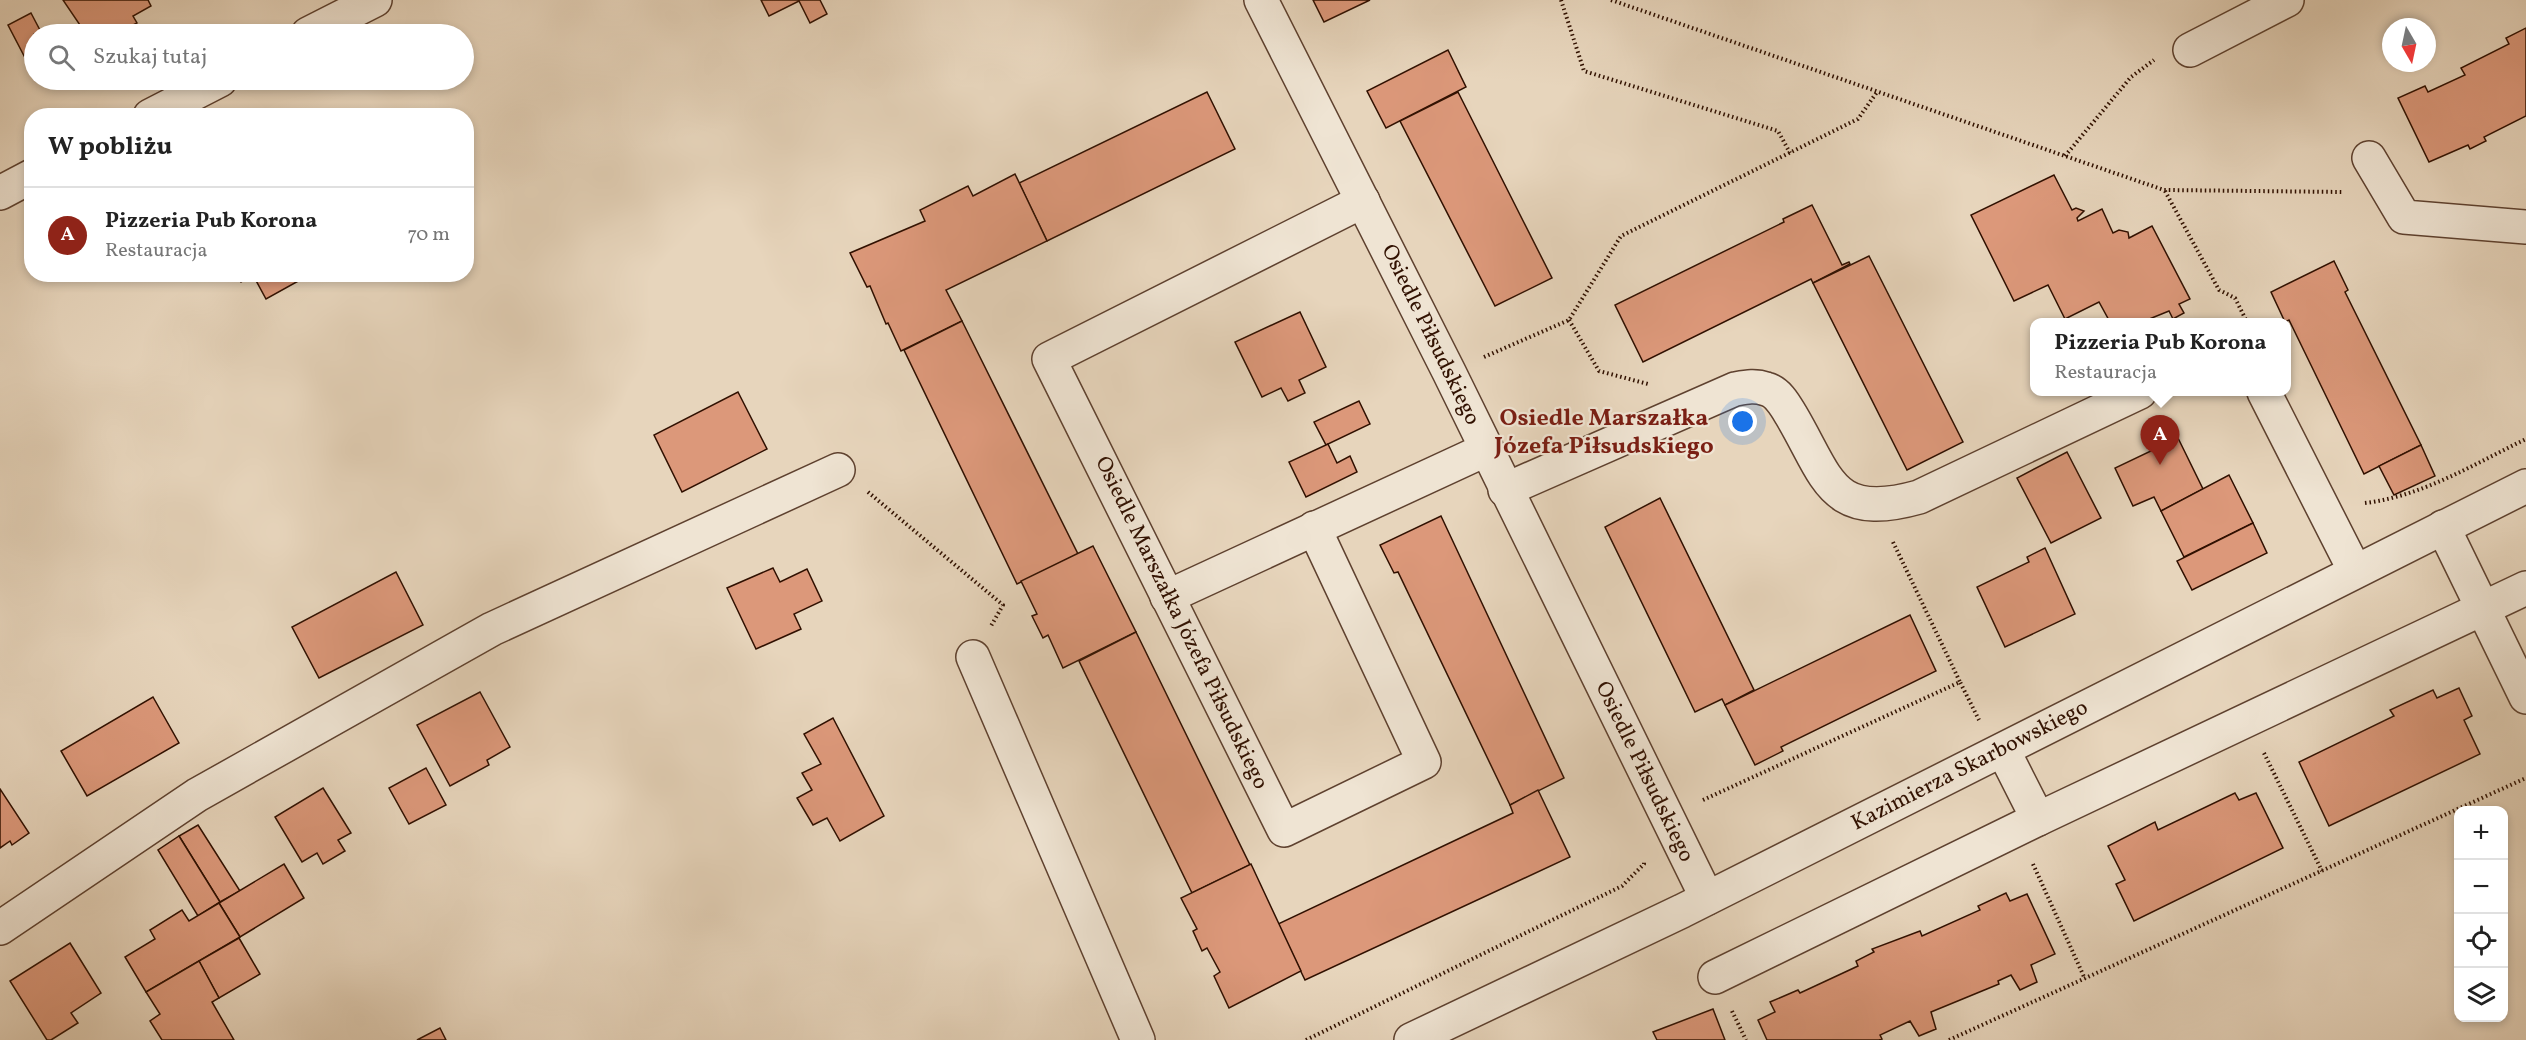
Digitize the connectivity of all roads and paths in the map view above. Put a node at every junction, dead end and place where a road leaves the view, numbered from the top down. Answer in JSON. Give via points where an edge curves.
{"nodes":[{"id":1,"x":375,"y":0,"type":"edge"},
{"id":2,"x":1261,"y":0,"type":"edge"},
{"id":3,"x":1561,"y":0,"type":"edge"},
{"id":4,"x":1611,"y":0,"type":"edge"},
{"id":5,"x":2287,"y":0,"type":"edge"},
{"id":6,"x":328,"y":24,"type":"edge"},
{"id":7,"x":2190,"y":50,"type":"joint"},
{"id":8,"x":201,"y":90,"type":"edge"},
{"id":9,"x":1877,"y":92,"type":"junction"},
{"id":10,"x":166,"y":108,"type":"edge"},
{"id":11,"x":1790,"y":153,"type":"junction"},
{"id":12,"x":2065,"y":156,"type":"junction"},
{"id":13,"x":2369,"y":158,"type":"dead end"},
{"id":14,"x":24,"y":180,"type":"edge"},
{"id":15,"x":2164,"y":190,"type":"junction"},
{"id":16,"x":2389,"y":192,"type":"junction"},
{"id":17,"x":0,"y":193,"type":"edge"},
{"id":18,"x":1363,"y":201,"type":"junction"},
{"id":19,"x":2526,"y":228,"type":"edge"},
{"id":20,"x":2245,"y":318,"type":"edge"},
{"id":21,"x":1569,"y":320,"type":"junction"},
{"id":22,"x":1449,"y":372,"type":"junction"},
{"id":23,"x":2132,"y":396,"type":"edge"},
{"id":24,"x":2266,"y":396,"type":"edge"},
{"id":25,"x":1686,"y":411,"type":"junction"},
{"id":26,"x":2526,"y":439,"type":"edge"},
{"id":27,"x":1485,"y":450,"type":"junction"},
{"id":28,"x":838,"y":470,"type":"joint"},
{"id":29,"x":2526,"y":486,"type":"edge"},
{"id":30,"x":1505,"y":490,"type":"junction"},
{"id":31,"x":1875,"y":504,"type":"junction"},
{"id":32,"x":2443,"y":527,"type":"junction"},
{"id":33,"x":1314,"y":528,"type":"junction"},
{"id":34,"x":2338,"y":536,"type":"junction"},
{"id":35,"x":2355,"y":571,"type":"junction"},
{"id":36,"x":2526,"y":588,"type":"edge"},
{"id":37,"x":1167,"y":597,"type":"junction"},
{"id":38,"x":2482,"y":608,"type":"junction"},
{"id":39,"x":973,"y":657,"type":"joint"},
{"id":40,"x":1960,"y":682,"type":"junction"},
{"id":41,"x":2526,"y":697,"type":"edge"},
{"id":42,"x":1990,"y":715,"type":"dead end"},
{"id":43,"x":2248,"y":720,"type":"junction"},
{"id":44,"x":2003,"y":750,"type":"junction"},
{"id":45,"x":2526,"y":778,"type":"edge"},
{"id":46,"x":1665,"y":817,"type":"junction"},
{"id":47,"x":2027,"y":824,"type":"junction"},
{"id":48,"x":1643,"y":854,"type":"dead end"},
{"id":49,"x":2322,"y":871,"type":"junction"},
{"id":50,"x":1707,"y":898,"type":"junction"},
{"id":51,"x":0,"y":928,"type":"edge"},
{"id":52,"x":1715,"y":978,"type":"dead end"},
{"id":53,"x":2085,"y":979,"type":"junction"},
{"id":54,"x":1138,"y":1040,"type":"edge"},
{"id":55,"x":1306,"y":1040,"type":"edge"},
{"id":56,"x":1411,"y":1040,"type":"edge"},
{"id":57,"x":1949,"y":1040,"type":"edge"}],
"edges":[{"from":1,"to":6,"type":"street"},
{"from":2,"to":18,"type":"street","name":"Osiedle Piłsudskiego"},
{"from":3,"to":11,"type":"path","via":[[1584,71],[1778,131]]},
{"from":4,"to":9,"type":"path"},
{"from":5,"to":7,"type":"street"},
{"from":7,"to":12,"type":"path","via":[[2181,47],[2139,69]]},
{"from":8,"to":10,"type":"street"},
{"from":9,"to":11,"type":"path","via":[[1858,119]]},
{"from":9,"to":12,"type":"path"},
{"from":11,"to":21,"type":"path","via":[[1621,236]]},
{"from":12,"to":15,"type":"path"},
{"from":13,"to":16,"type":"street"},
{"from":14,"to":17,"type":"street"},
{"from":15,"to":16,"type":"path"},
{"from":15,"to":20,"type":"path","via":[[2219,290],[2235,298]]},
{"from":16,"to":19,"type":"street","via":[[2404,217]]},
{"from":18,"to":22,"type":"street","name":"Osiedle Piłsudskiego"},
{"from":18,"to":37,"type":"street","name":"Osiedle Marszałka Józefa Piłsudskiego","via":[[1049,360]]},
{"from":21,"to":22,"type":"path"},
{"from":21,"to":25,"type":"path","via":[[1599,371],[1674,391]]},
{"from":22,"to":27,"type":"street","name":"Osiedle Piłsudskiego"},
{"from":23,"to":31,"type":"street","via":[[1919,497]]},
{"from":24,"to":34,"type":"street"},
{"from":25,"to":30,"type":"street"},
{"from":25,"to":31,"type":"street","via":[[1735,389],[1769,389],[1782,399],[1826,480],[1838,492]]},
{"from":26,"to":34,"type":"path","via":[[2420,490],[2393,500],[2355,504],[2345,512]]},
{"from":27,"to":30,"type":"street","name":"Osiedle Piłsudskiego"},
{"from":27,"to":33,"type":"street"},
{"from":28,"to":39,"type":"path","via":[[1003,605]]},
{"from":28,"to":51,"type":"street","via":[[492,629],[197,795]]},
{"from":29,"to":32,"type":"street","name":"Kazimierza Skarbowskiego"},
{"from":30,"to":46,"type":"street","name":"Osiedle Piłsudskiego"},
{"from":31,"to":40,"type":"path"},
{"from":32,"to":35,"type":"street","name":"Kazimierza Skarbowskiego"},
{"from":32,"to":38,"type":"street"},
{"from":33,"to":37,"type":"street"},
{"from":33,"to":37,"type":"street","name":"Osiedle Marszałka Józefa Piłsudskiego","via":[[1424,762],[1284,830]]},
{"from":34,"to":35,"type":"street"},
{"from":35,"to":44,"type":"street","name":"Kazimierza Skarbowskiego"},
{"from":36,"to":38,"type":"street"},
{"from":38,"to":41,"type":"street"},
{"from":38,"to":43,"type":"street"},
{"from":39,"to":54,"type":"street"},
{"from":40,"to":42,"type":"path","via":[[1980,720]]},
{"from":40,"to":46,"type":"path"},
{"from":43,"to":47,"type":"street"},
{"from":43,"to":49,"type":"path"},
{"from":44,"to":47,"type":"street"},
{"from":44,"to":50,"type":"street","name":"Kazimierza Skarbowskiego"},
{"from":45,"to":49,"type":"path"},
{"from":46,"to":50,"type":"street","name":"Osiedle Piłsudskiego"},
{"from":47,"to":52,"type":"street"},
{"from":47,"to":53,"type":"path"},
{"from":48,"to":55,"type":"path","via":[[1644,864],[1622,886]]},
{"from":49,"to":53,"type":"path"},
{"from":50,"to":56,"type":"street","name":"Kazimierza Skarbowskiego"},
{"from":53,"to":57,"type":"path"}]}
